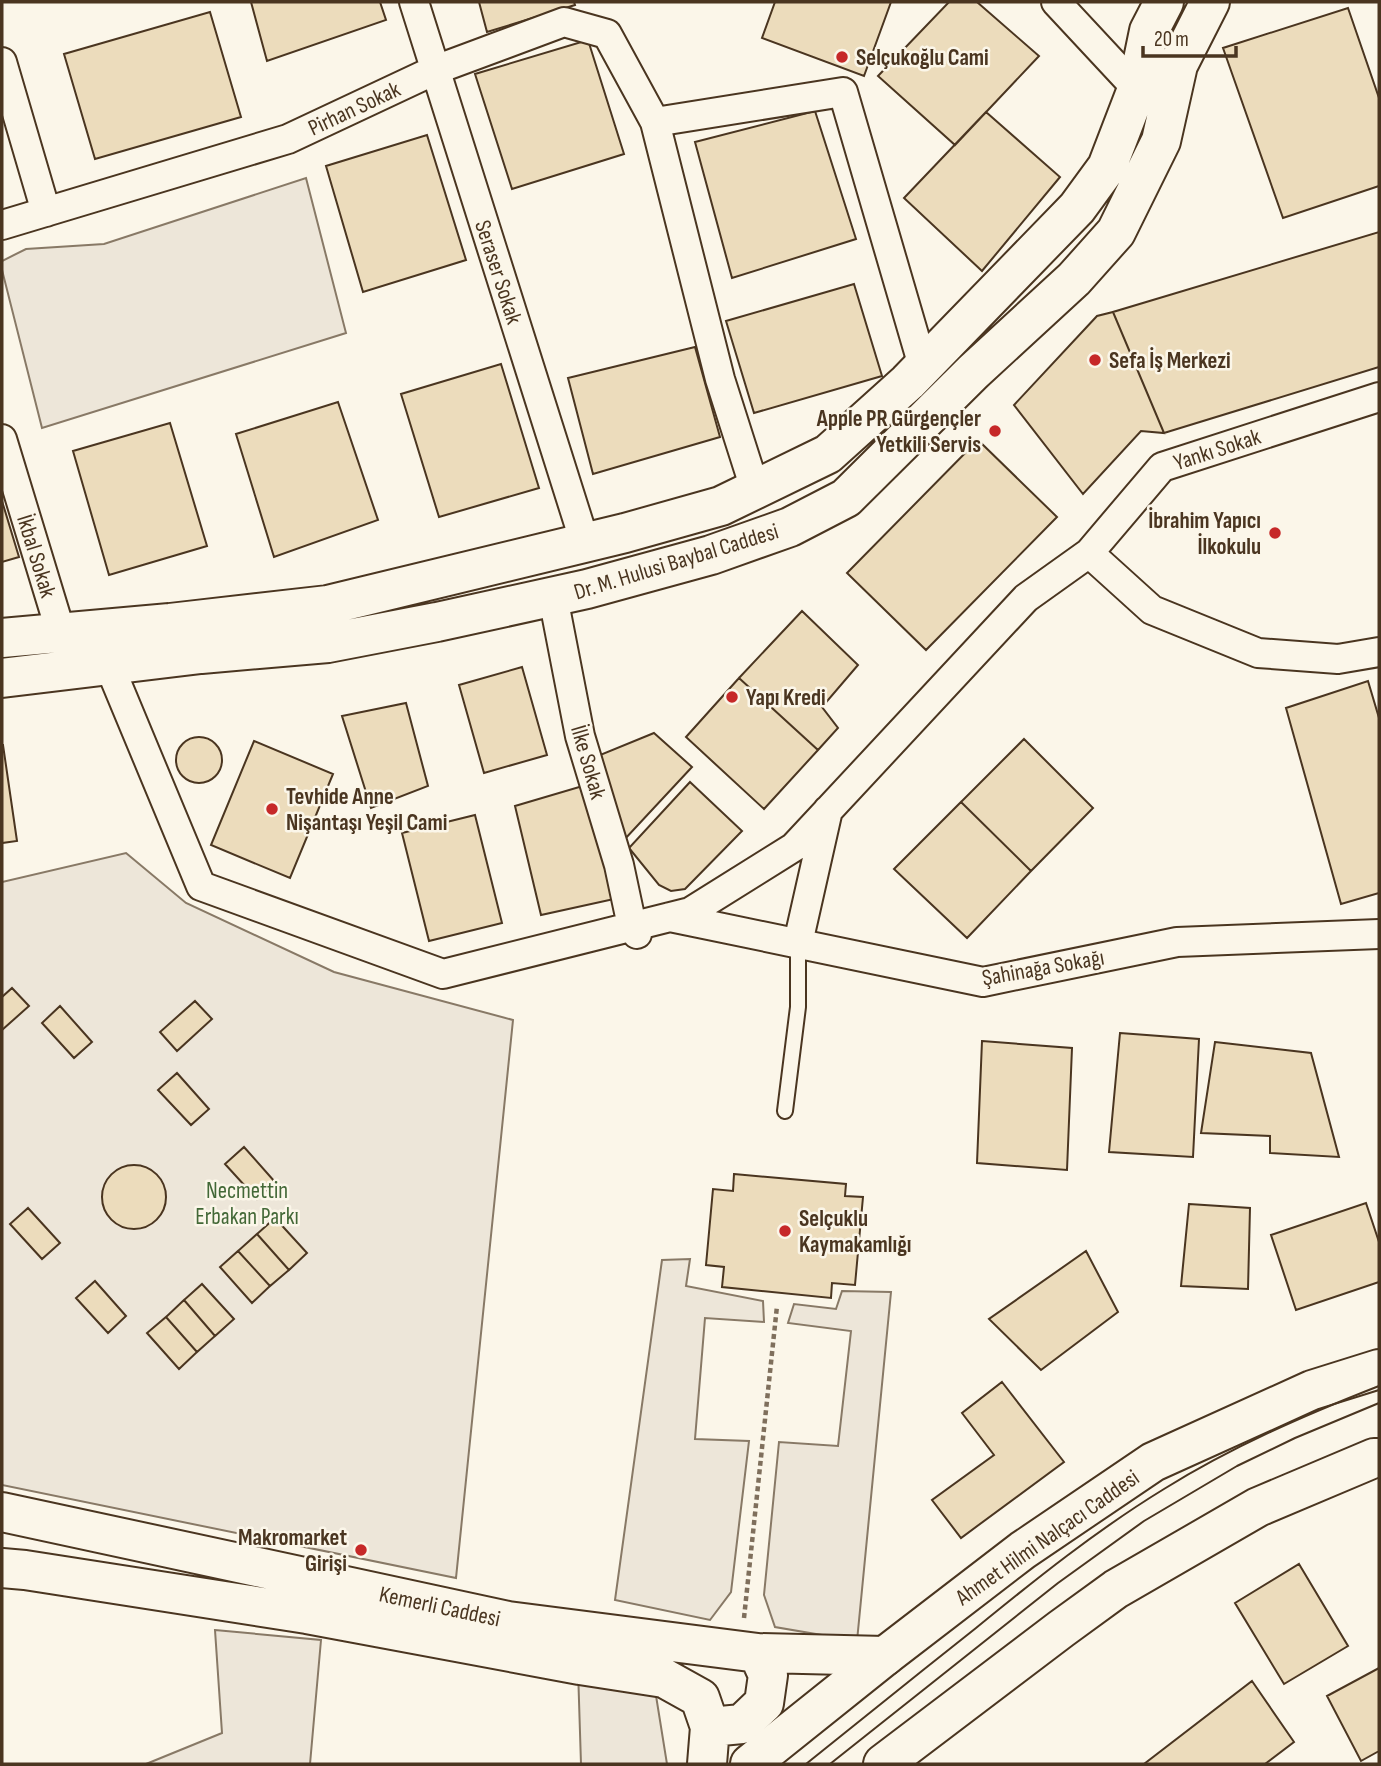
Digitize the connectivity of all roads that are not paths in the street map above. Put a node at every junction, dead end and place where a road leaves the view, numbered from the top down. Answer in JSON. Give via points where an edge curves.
{"nodes":[{"id":1,"x":414,"y":2,"type":"edge"},
{"id":2,"x":1056,"y":2,"type":"edge"},
{"id":3,"x":1164,"y":2,"type":"edge"},
{"id":4,"x":1210,"y":2,"type":"edge"},
{"id":5,"x":2,"y":62,"type":"edge"},
{"id":6,"x":435,"y":70,"type":"junction"},
{"id":7,"x":1137,"y":89,"type":"junction"},
{"id":8,"x":655,"y":122,"type":"junction"},
{"id":9,"x":46,"y":212,"type":"junction"},
{"id":10,"x":2,"y":225,"type":"edge"},
{"id":11,"x":923,"y":366,"type":"junction"},
{"id":12,"x":1379,"y":397,"type":"edge"},
{"id":13,"x":2,"y":439,"type":"edge"},
{"id":14,"x":755,"y":489,"type":"junction"},
{"id":15,"x":584,"y":543,"type":"junction"},
{"id":16,"x":1089,"y":553,"type":"junction"},
{"id":17,"x":553,"y":597,"type":"junction"},
{"id":18,"x":61,"y":633,"type":"junction"},
{"id":19,"x":2,"y":638,"type":"edge"},
{"id":20,"x":1379,"y":652,"type":"edge"},
{"id":21,"x":109,"y":665,"type":"junction"},
{"id":22,"x":2,"y":678,"type":"edge"},
{"id":23,"x":828,"y":810,"type":"junction"},
{"id":24,"x":670,"y":917,"type":"junction"},
{"id":25,"x":634,"y":930,"type":"junction"},
{"id":26,"x":1379,"y":934,"type":"edge"},
{"id":27,"x":798,"y":943,"type":"junction"},
{"id":28,"x":785,"y":1111,"type":"dead end"},
{"id":29,"x":1379,"y":1369,"type":"edge"},
{"id":30,"x":1377,"y":1462,"type":"edge"},
{"id":31,"x":2,"y":1512,"type":"edge"},
{"id":32,"x":2,"y":1568,"type":"edge"},
{"id":33,"x":749,"y":1652,"type":"junction"},
{"id":34,"x":886,"y":1656,"type":"junction"},
{"id":35,"x":708,"y":1746,"type":"edge"},
{"id":36,"x":750,"y":1764,"type":"edge"},
{"id":37,"x":883,"y":1764,"type":"edge"}],
"edges":[{"from":1,"to":6,"type":"street","name":"Seraser Sokak"},
{"from":2,"to":7,"type":"street"},
{"from":3,"to":7,"type":"street","name":"Dr. M. Hulusi Baybal Caddesi","via":[[1149,31]]},
{"from":4,"to":17,"type":"street","name":"Dr. M. Hulusi Baybal Caddesi","via":[[1178,65],[1161,141],[1116,232],[1074,279],[846,498],[790,527],[711,555]]},
{"from":5,"to":9,"type":"street"},
{"from":6,"to":8,"type":"street","name":"Pirhan Sokak","via":[[564,22],[607,34]]},
{"from":6,"to":9,"type":"street","name":"Pirhan Sokak","via":[[288,139]]},
{"from":6,"to":15,"type":"street","name":"Seraser Sokak"},
{"from":7,"to":11,"type":"street","name":"Dr. M. Hulusi Baybal Caddesi","via":[[1107,167],[1077,208]]},
{"from":8,"to":11,"type":"street","via":[[843,92]]},
{"from":8,"to":14,"type":"street","name":"Pirhan Sokak","via":[[720,379]]},
{"from":9,"to":10,"type":"street","name":"Pirhan Sokak"},
{"from":11,"to":14,"type":"street","name":"Dr. M. Hulusi Baybal Caddesi","via":[[828,453]]},
{"from":12,"to":16,"type":"street","name":"Yankı Sokak","via":[[1161,467]]},
{"from":13,"to":18,"type":"street","name":"İkbal Sokak"},
{"from":14,"to":15,"type":"street","name":"Dr. M. Hulusi Baybal Caddesi","via":[[721,506]]},
{"from":15,"to":18,"type":"street","name":"Dr. M. Hulusi Baybal Caddesi","via":[[328,605]]},
{"from":16,"to":20,"type":"street","via":[[1152,610],[1258,653],[1338,659]]},
{"from":16,"to":23,"type":"street","name":"Yankı Sokak","via":[[1026,598]]},
{"from":17,"to":21,"type":"street","name":"Dr. M. Hulusi Baybal Caddesi","via":[[328,643]]},
{"from":17,"to":25,"type":"street","name":"İlke Sokak","via":[[580,736]]},
{"from":18,"to":19,"type":"street","name":"Dr. M. Hulusi Baybal Caddesi"},
{"from":21,"to":22,"type":"street","name":"Dr. M. Hulusi Baybal Caddesi"},
{"from":21,"to":25,"type":"street","name":"Yankı Sokak","via":[[201,886],[443,974]]},
{"from":23,"to":24,"type":"street","name":"Yankı Sokak","via":[[794,847],[690,912]]},
{"from":23,"to":27,"type":"street"},
{"from":24,"to":25,"type":"street","name":"Yankı Sokak"},
{"from":24,"to":27,"type":"street","name":"Şahinağa Sokağı"},
{"from":26,"to":27,"type":"street","name":"Şahinağa Sokağı","via":[[1177,942],[983,982]]},
{"from":27,"to":28,"type":"lane","via":[[797,1007]]},
{"from":29,"to":34,"type":"street","name":"Ahmet Hilmi Nalçacı Caddesi","via":[[1312,1390],[1153,1462],[1023,1550]]},
{"from":30,"to":37,"type":"street","via":[[1258,1507],[1116,1589]]},
{"from":31,"to":33,"type":"street","name":"Kemerli Caddesi","via":[[508,1621]]},
{"from":32,"to":35,"type":"street","name":"Kemerli Caddesi","via":[[307,1614],[664,1678],[700,1698]]},
{"from":33,"to":34,"type":"street","name":"Kemerli Caddesi"},
{"from":33,"to":35,"type":"street","via":[[768,1675],[764,1703]]},
{"from":34,"to":36,"type":"street","name":"Ahmet Hilmi Nalçacı Caddesi"}]}
